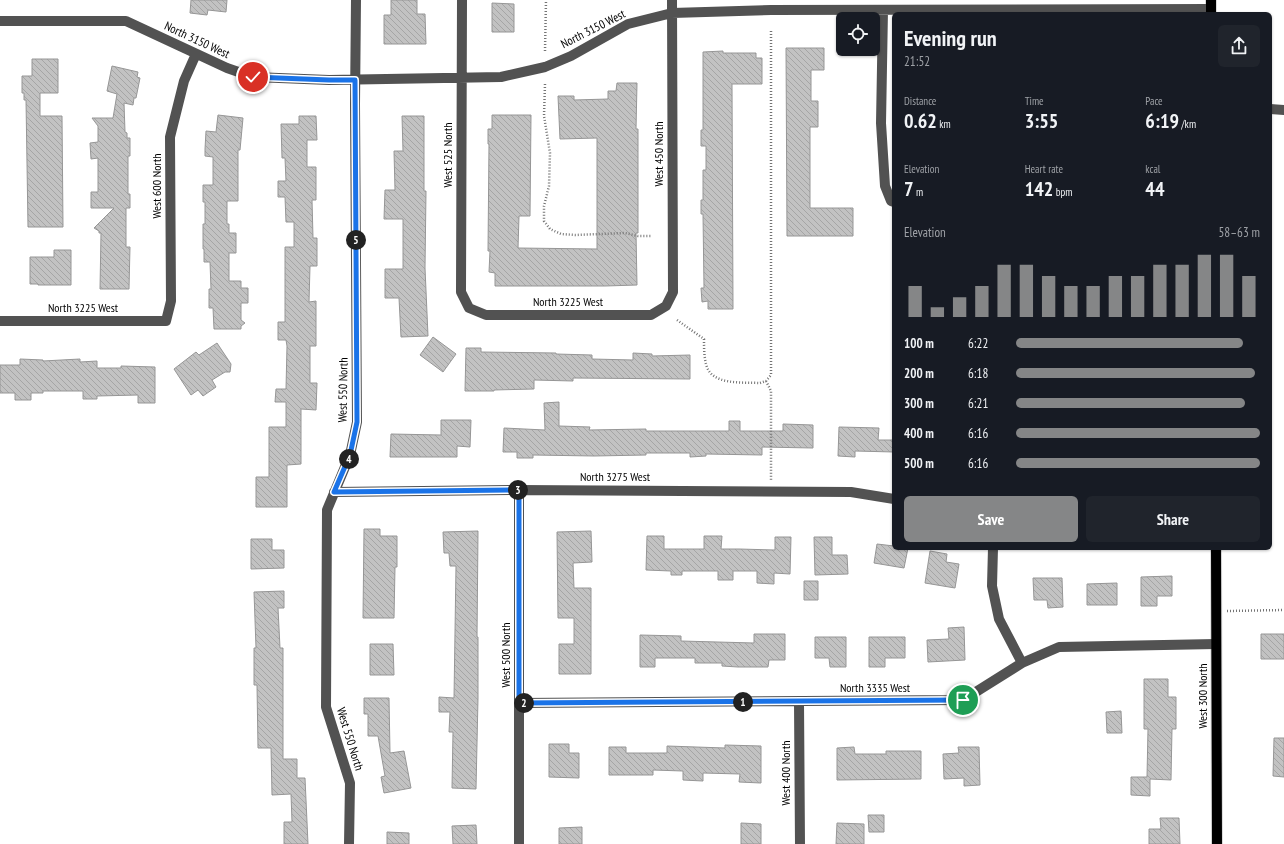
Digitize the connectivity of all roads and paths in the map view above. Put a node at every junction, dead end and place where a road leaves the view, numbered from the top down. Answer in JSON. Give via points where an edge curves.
{"nodes":[{"id":1,"x":356,"y":0,"type":"edge"},
{"id":2,"x":462,"y":0,"type":"edge"},
{"id":3,"x":546,"y":0,"type":"edge"},
{"id":4,"x":672,"y":0,"type":"edge"},
{"id":5,"x":1211,"y":8,"type":"edge"},
{"id":6,"x":883,"y":10,"type":"junction"},
{"id":7,"x":1010,"y":12,"type":"edge"},
{"id":8,"x":672,"y":13,"type":"junction"},
{"id":9,"x":0,"y":21,"type":"edge"},
{"id":10,"x":771,"y":31,"type":"dead end"},
{"id":11,"x":545,"y":51,"type":"dead end"},
{"id":12,"x":196,"y":54,"type":"junction"},
{"id":13,"x":462,"y":77,"type":"junction"},
{"id":14,"x":355,"y":80,"type":"junction"},
{"id":15,"x":545,"y":84,"type":"dead end"},
{"id":16,"x":1272,"y":110,"type":"edge"},
{"id":17,"x":1284,"y":110,"type":"edge"},
{"id":18,"x":892,"y":201,"type":"edge"},
{"id":19,"x":652,"y":236,"type":"dead end"},
{"id":20,"x":666,"y":306,"type":"joint"},
{"id":21,"x":469,"y":308,"type":"joint"},
{"id":22,"x":677,"y":320,"type":"dead end"},
{"id":23,"x":0,"y":321,"type":"edge"},
{"id":24,"x":166,"y":321,"type":"joint"},
{"id":25,"x":766,"y":381,"type":"junction"},
{"id":26,"x":771,"y":482,"type":"dead end"},
{"id":27,"x":519,"y":490,"type":"junction"},
{"id":28,"x":334,"y":492,"type":"junction"},
{"id":29,"x":892,"y":499,"type":"edge"},
{"id":30,"x":993,"y":550,"type":"edge"},
{"id":31,"x":1216,"y":550,"type":"edge"},
{"id":32,"x":1284,"y":610,"type":"edge"},
{"id":33,"x":1216,"y":611,"type":"junction"},
{"id":34,"x":1216,"y":644,"type":"junction"},
{"id":35,"x":1022,"y":663,"type":"junction"},
{"id":36,"x":799,"y":702,"type":"junction"},
{"id":37,"x":519,"y":703,"type":"junction"},
{"id":38,"x":349,"y":844,"type":"edge"},
{"id":39,"x":519,"y":844,"type":"edge"},
{"id":40,"x":800,"y":844,"type":"edge"},
{"id":41,"x":1217,"y":844,"type":"edge"}],
"edges":[{"from":1,"to":14,"type":"street","name":"West 550 North"},
{"from":2,"to":13,"type":"street","name":"West 525 North"},
{"from":3,"to":11,"type":"path"},
{"from":4,"to":8,"type":"street","name":"West 450 North"},
{"from":5,"to":7,"type":"street","name":"North 3150 West"},
{"from":6,"to":7,"type":"street","name":"North 3150 West"},
{"from":6,"to":8,"type":"street","name":"North 3150 West"},
{"from":6,"to":18,"type":"street","via":[[881,123],[885,186]]},
{"from":8,"to":13,"type":"street","name":"North 3150 West","via":[[628,24],[571,56],[545,67],[500,77]]},
{"from":8,"to":20,"type":"street","name":"West 450 North","via":[[673,292]]},
{"from":9,"to":12,"type":"street","name":"North 3150 West","via":[[126,21]]},
{"from":10,"to":25,"type":"path","via":[[771,375]]},
{"from":12,"to":14,"type":"street","name":"North 3150 West","via":[[253,77]]},
{"from":12,"to":24,"type":"street","name":"West 600 North","via":[[184,82],[170,137],[171,301]]},
{"from":13,"to":14,"type":"street","name":"North 3150 West"},
{"from":13,"to":21,"type":"street","name":"West 525 North","via":[[461,292]]},
{"from":14,"to":28,"type":"street","name":"West 550 North","via":[[357,422],[350,455]]},
{"from":15,"to":19,"type":"path","via":[[544,116],[550,153],[544,221],[550,229],[560,234],[625,233]]},
{"from":16,"to":17,"type":"street"},
{"from":20,"to":21,"type":"street","name":"North 3225 West","via":[[651,315],[486,316]]},
{"from":22,"to":25,"type":"path","via":[[704,339],[706,365],[712,376],[728,382]]},
{"from":23,"to":24,"type":"street","name":"North 3225 West"},
{"from":25,"to":26,"type":"path","via":[[771,391]]},
{"from":27,"to":28,"type":"street","name":"North 3275 West"},
{"from":27,"to":29,"type":"street","name":"North 3275 West","via":[[851,492]]},
{"from":27,"to":37,"type":"street","name":"West 500 North"},
{"from":28,"to":38,"type":"street","name":"West 550 North","via":[[327,510],[326,708],[350,783]]},
{"from":30,"to":35,"type":"street","via":[[992,586],[999,619]]},
{"from":31,"to":33,"type":"main road","name":"West 300 North"},
{"from":32,"to":33,"type":"path"},
{"from":33,"to":34,"type":"main road","name":"West 300 North"},
{"from":34,"to":35,"type":"street","name":"North 3335 West","via":[[1059,647]]},
{"from":34,"to":41,"type":"main road","name":"West 300 North"},
{"from":35,"to":36,"type":"street","name":"North 3335 West","via":[[963,700]]},
{"from":36,"to":37,"type":"street","name":"North 3335 West"},
{"from":36,"to":40,"type":"street","name":"West 400 North"},
{"from":37,"to":39,"type":"street","name":"West 500 North"}]}
